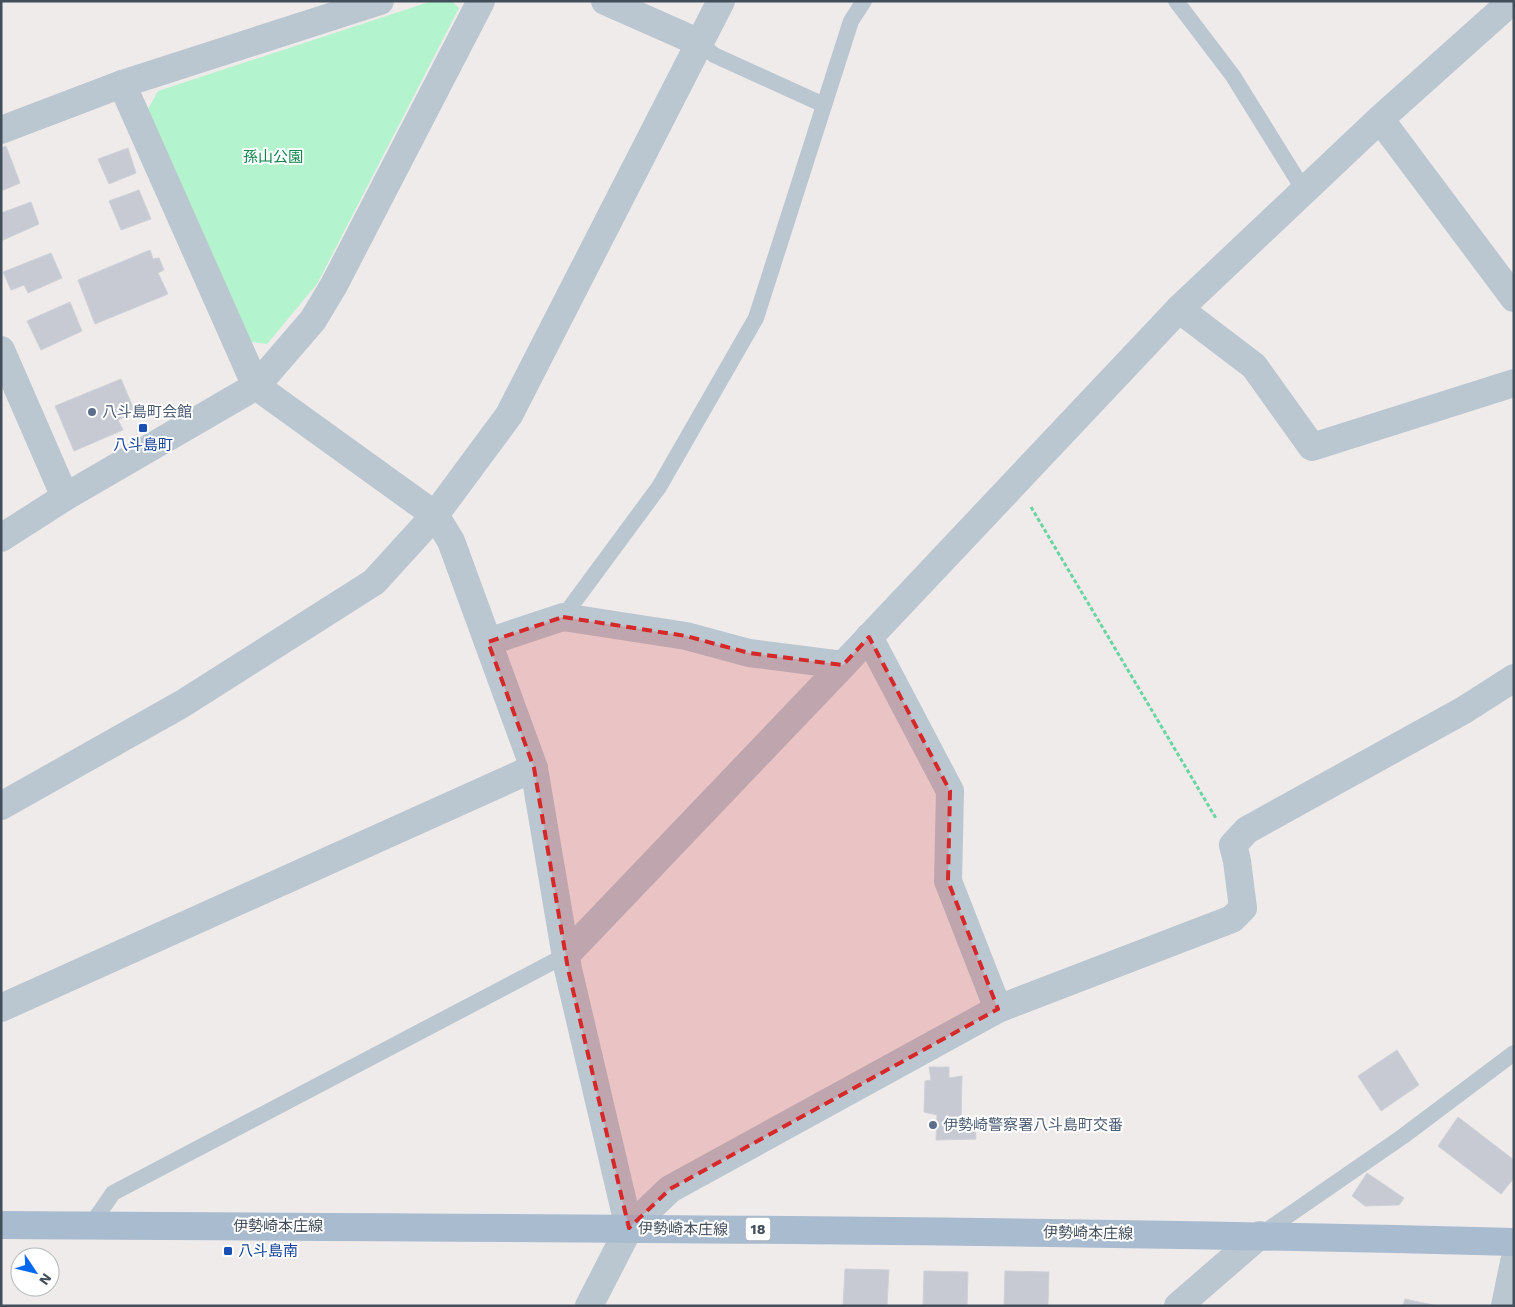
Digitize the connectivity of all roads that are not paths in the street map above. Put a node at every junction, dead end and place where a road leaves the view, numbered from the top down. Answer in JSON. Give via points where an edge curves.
{"nodes":[{"id":1,"x":380,"y":1,"type":"edge"},
{"id":2,"x":481,"y":1,"type":"edge"},
{"id":3,"x":605,"y":1,"type":"edge"},
{"id":4,"x":721,"y":1,"type":"edge"},
{"id":5,"x":864,"y":1,"type":"edge"},
{"id":6,"x":1176,"y":1,"type":"edge"},
{"id":7,"x":1512,"y":1,"type":"edge"},
{"id":8,"x":700,"y":43,"type":"junction"},
{"id":9,"x":122,"y":84,"type":"junction"},
{"id":10,"x":824,"y":105,"type":"junction"},
{"id":11,"x":1380,"y":120,"type":"junction"},
{"id":12,"x":1,"y":130,"type":"edge"},
{"id":13,"x":1306,"y":192,"type":"junction"},
{"id":14,"x":1514,"y":298,"type":"edge"},
{"id":15,"x":1178,"y":309,"type":"junction"},
{"id":16,"x":1,"y":350,"type":"edge"},
{"id":17,"x":1514,"y":382,"type":"edge"},
{"id":18,"x":256,"y":386,"type":"junction"},
{"id":19,"x":65,"y":497,"type":"junction"},
{"id":20,"x":435,"y":515,"type":"junction"},
{"id":21,"x":1,"y":538,"type":"edge"},
{"id":22,"x":564,"y":617,"type":"junction"},
{"id":23,"x":869,"y":638,"type":"junction"},
{"id":24,"x":488,"y":642,"type":"junction"},
{"id":25,"x":843,"y":665,"type":"junction"},
{"id":26,"x":1514,"y":678,"type":"edge"},
{"id":27,"x":534,"y":768,"type":"junction"},
{"id":28,"x":1,"y":806,"type":"edge"},
{"id":29,"x":566,"y":955,"type":"junction"},
{"id":30,"x":1,"y":1008,"type":"edge"},
{"id":31,"x":998,"y":1009,"type":"junction"},
{"id":32,"x":1514,"y":1053,"type":"edge"},
{"id":33,"x":1,"y":1225,"type":"edge"},
{"id":34,"x":91,"y":1225,"type":"junction"},
{"id":35,"x":629,"y":1228,"type":"junction"},
{"id":36,"x":1260,"y":1235,"type":"junction"},
{"id":37,"x":1514,"y":1242,"type":"edge"},
{"id":38,"x":1514,"y":1262,"type":"edge"},
{"id":39,"x":588,"y":1306,"type":"edge"},
{"id":40,"x":1178,"y":1306,"type":"edge"},
{"id":41,"x":1505,"y":1306,"type":"edge"}],
"edges":[{"from":1,"to":9,"type":"street"},
{"from":2,"to":18,"type":"street","via":[[334,285],[312,320]]},
{"from":3,"to":8,"type":"street"},
{"from":4,"to":8,"type":"street"},
{"from":5,"to":10,"type":"lane","via":[[850,21]]},
{"from":6,"to":13,"type":"lane","via":[[1233,76]]},
{"from":7,"to":11,"type":"street"},
{"from":8,"to":10,"type":"lane","via":[[714,55]]},
{"from":8,"to":20,"type":"street","via":[[509,415]]},
{"from":9,"to":12,"type":"street"},
{"from":9,"to":18,"type":"street"},
{"from":10,"to":22,"type":"lane","via":[[756,318],[659,487]]},
{"from":11,"to":13,"type":"street"},
{"from":11,"to":14,"type":"street"},
{"from":13,"to":15,"type":"street"},
{"from":15,"to":17,"type":"street","via":[[1254,366],[1312,448]]},
{"from":15,"to":23,"type":"street"},
{"from":16,"to":19,"type":"street"},
{"from":18,"to":19,"type":"street"},
{"from":18,"to":20,"type":"street"},
{"from":19,"to":21,"type":"street"},
{"from":20,"to":24,"type":"street","via":[[451,541]]},
{"from":20,"to":28,"type":"street","via":[[374,582],[182,704]]},
{"from":22,"to":24,"type":"street"},
{"from":22,"to":25,"type":"street","via":[[686,636],[749,653]]},
{"from":23,"to":25,"type":"street"},
{"from":23,"to":31,"type":"street","via":[[950,791],[948,881]]},
{"from":24,"to":27,"type":"street"},
{"from":25,"to":29,"type":"street"},
{"from":26,"to":31,"type":"street","via":[[1464,710],[1247,830],[1233,845],[1243,908],[1232,919]]},
{"from":27,"to":29,"type":"street"},
{"from":27,"to":30,"type":"street"},
{"from":29,"to":34,"type":"lane","via":[[113,1193]]},
{"from":29,"to":35,"type":"street"},
{"from":31,"to":35,"type":"street","via":[[670,1189]]},
{"from":32,"to":36,"type":"lane","via":[[1402,1137]]},
{"from":33,"to":34,"type":"main road","name":"伊勢崎本庄線","number":"18"},
{"from":34,"to":35,"type":"main road","name":"伊勢崎本庄線","number":"18"},
{"from":35,"to":36,"type":"main road","name":"伊勢崎本庄線","number":"18"},
{"from":35,"to":39,"type":"street"},
{"from":36,"to":37,"type":"main road","name":"伊勢崎本庄線","number":"18"},
{"from":36,"to":40,"type":"street"},
{"from":38,"to":41,"type":"street"}]}
